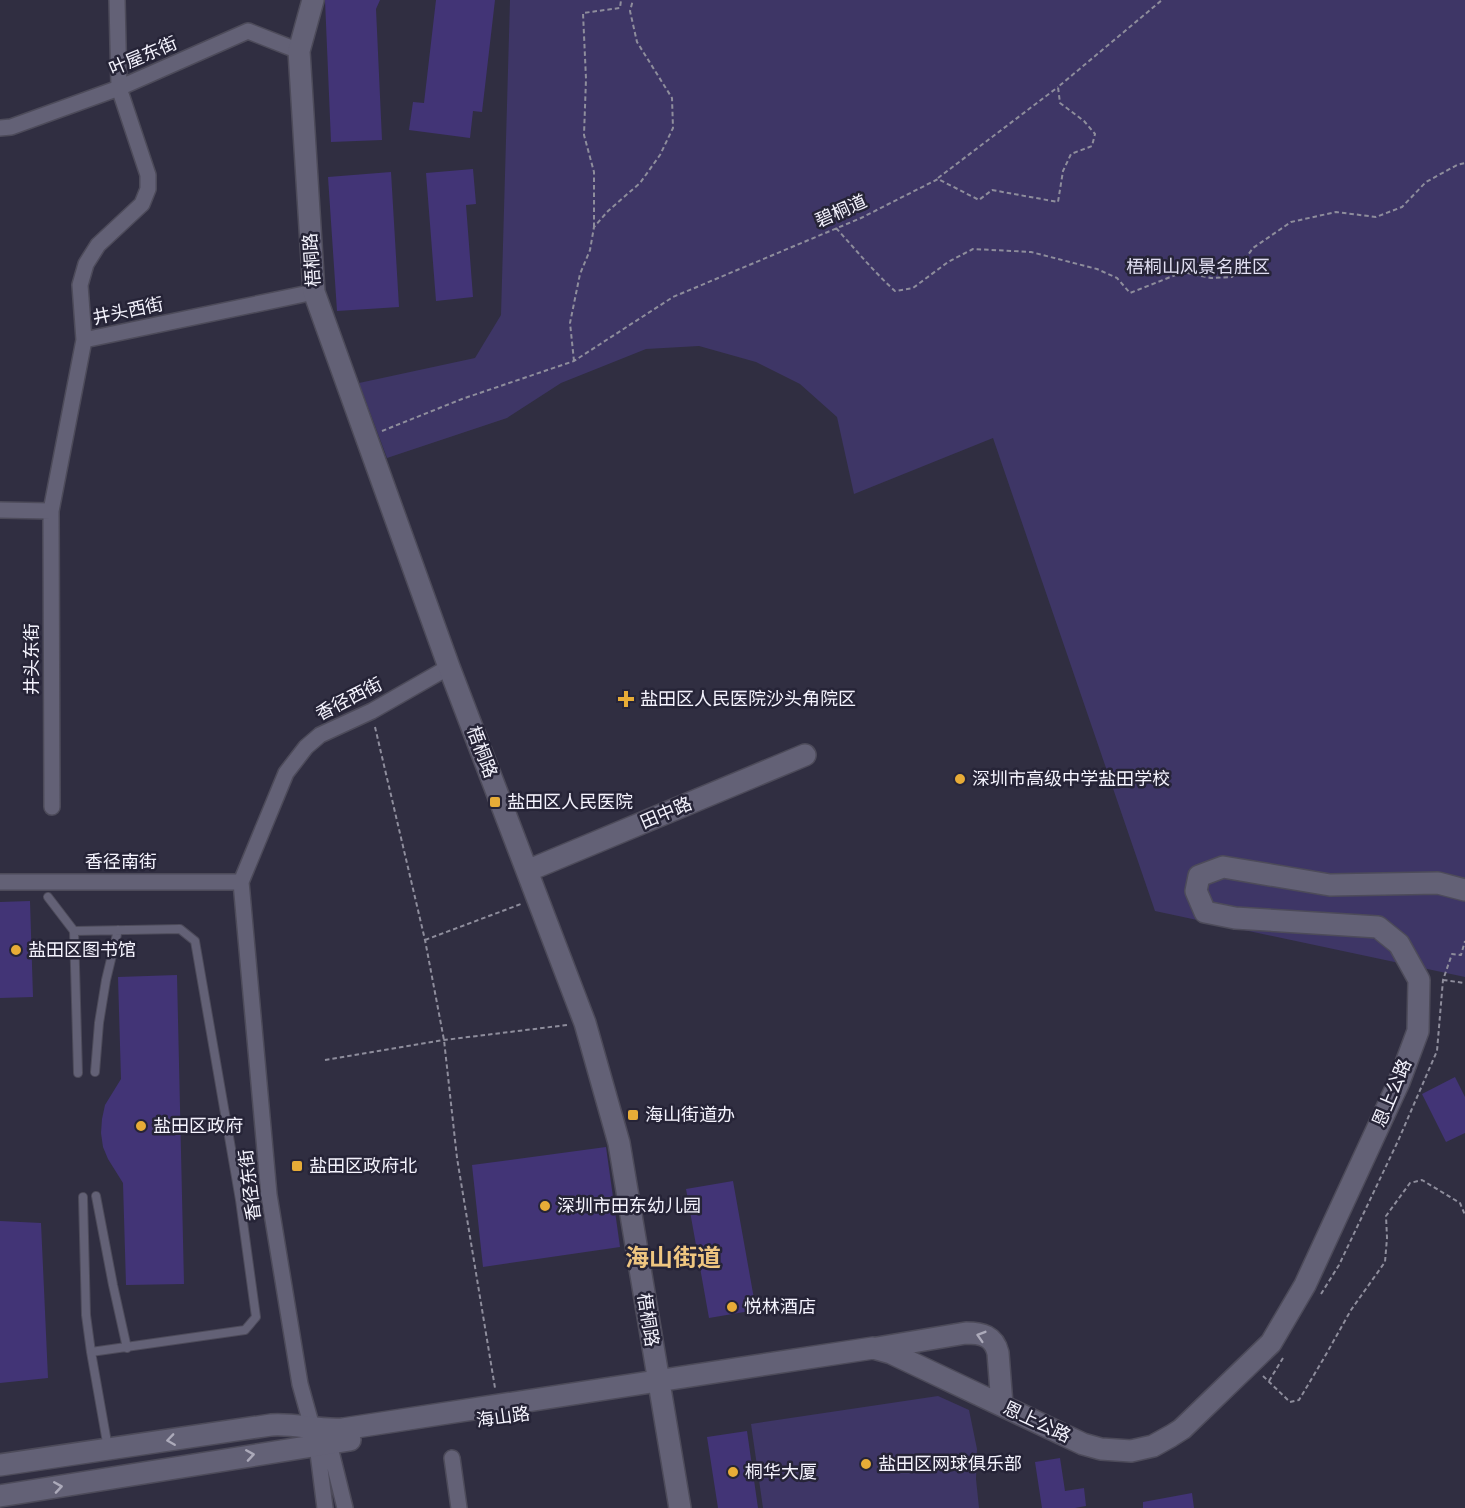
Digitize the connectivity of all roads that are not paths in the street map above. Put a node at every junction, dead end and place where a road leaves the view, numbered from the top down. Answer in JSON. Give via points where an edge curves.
{"nodes":[{"id":1,"x":117,"y":0,"type":"edge"},
{"id":2,"x":313,"y":0,"type":"edge"},
{"id":3,"x":299,"y":51,"type":"junction"},
{"id":4,"x":119,"y":88,"type":"junction"},
{"id":5,"x":0,"y":128,"type":"edge"},
{"id":6,"x":314,"y":292,"type":"junction"},
{"id":7,"x":84,"y":340,"type":"junction"},
{"id":8,"x":0,"y":510,"type":"edge"},
{"id":9,"x":51,"y":511,"type":"junction"},
{"id":10,"x":449,"y":666,"type":"junction"},
{"id":11,"x":805,"y":755,"type":"dead end"},
{"id":12,"x":52,"y":807,"type":"dead end"},
{"id":13,"x":527,"y":871,"type":"junction"},
{"id":14,"x":0,"y":882,"type":"edge"},
{"id":15,"x":241,"y":882,"type":"junction"},
{"id":16,"x":1465,"y":890,"type":"edge"},
{"id":17,"x":48,"y":897,"type":"dead end"},
{"id":18,"x":118,"y":930,"type":"junction"},
{"id":19,"x":74,"y":931,"type":"junction"},
{"id":20,"x":95,"y":1072,"type":"dead end"},
{"id":21,"x":78,"y":1073,"type":"dead end"},
{"id":22,"x":269,"y":1195,"type":"junction"},
{"id":23,"x":96,"y":1196,"type":"dead end"},
{"id":24,"x":83,"y":1197,"type":"dead end"},
{"id":25,"x":240,"y":1200,"type":"junction"},
{"id":26,"x":128,"y":1348,"type":"junction"},
{"id":27,"x":873,"y":1348,"type":"junction"},
{"id":28,"x":91,"y":1352,"type":"junction"},
{"id":29,"x":937,"y":1374,"type":"junction"},
{"id":30,"x":659,"y":1387,"type":"junction"},
{"id":31,"x":1002,"y":1406,"type":"junction"},
{"id":32,"x":321,"y":1436,"type":"junction"},
{"id":33,"x":108,"y":1449,"type":"junction"},
{"id":34,"x":452,"y":1458,"type":"dead end"},
{"id":35,"x":0,"y":1465,"type":"edge"},
{"id":36,"x":0,"y":1496,"type":"edge"},
{"id":37,"x":325,"y":1508,"type":"edge"},
{"id":38,"x":345,"y":1508,"type":"edge"},
{"id":39,"x":459,"y":1508,"type":"edge"},
{"id":40,"x":680,"y":1508,"type":"edge"}],
"edges":[{"from":1,"to":4,"type":"street"},
{"from":2,"to":3,"type":"street","name":"梧桐路"},
{"from":3,"to":4,"type":"street","name":"叶屋东街","via":[[248,31]]},
{"from":3,"to":6,"type":"street","name":"梧桐路"},
{"from":4,"to":5,"type":"street","name":"叶屋东街","via":[[11,128]]},
{"from":4,"to":7,"type":"street","via":[[148,175],[148,189],[142,204],[98,245],[86,264],[80,285]]},
{"from":6,"to":7,"type":"street","name":"井头西街"},
{"from":6,"to":10,"type":"street","name":"梧桐路"},
{"from":7,"to":9,"type":"street","name":"井头西街"},
{"from":8,"to":9,"type":"street"},
{"from":9,"to":12,"type":"street","name":"井头东街"},
{"from":10,"to":13,"type":"street","name":"梧桐路"},
{"from":10,"to":15,"type":"street","name":"香径西街","via":[[372,711],[320,735],[306,747],[286,773]]},
{"from":11,"to":13,"type":"street","name":"田中路"},
{"from":13,"to":30,"type":"street","name":"梧桐路","via":[[585,1023],[619,1143]]},
{"from":14,"to":15,"type":"street","name":"香径南街"},
{"from":15,"to":22,"type":"street","name":"香径东街"},
{"from":16,"to":31,"type":"street","name":"恩上公路","via":[[1438,883],[1330,885],[1223,867],[1199,876],[1196,891],[1205,912],[1235,918],[1378,927],[1399,944],[1419,980],[1418,1031],[1399,1082],[1305,1286],[1271,1343],[1189,1423],[1153,1446],[1131,1451],[1101,1449]]},
{"from":17,"to":19,"type":"lane"},
{"from":18,"to":19,"type":"lane"},
{"from":18,"to":20,"type":"lane","via":[[99,1023]]},
{"from":18,"to":25,"type":"lane","via":[[180,929],[195,941]]},
{"from":19,"to":21,"type":"lane"},
{"from":22,"to":25,"type":"lane"},
{"from":22,"to":32,"type":"street","name":"香径东街","via":[[300,1384]]},
{"from":23,"to":26,"type":"lane"},
{"from":24,"to":28,"type":"lane"},
{"from":25,"to":26,"type":"lane","via":[[256,1317],[245,1330]]},
{"from":26,"to":28,"type":"lane"},
{"from":27,"to":29,"type":"street","name":"海山路"},
{"from":27,"to":30,"type":"street","name":"海山路"},
{"from":31,"to":27,"type":"street","name":"海山路","one_way":true,"via":[[998,1353],[987,1336],[966,1333]]},
{"from":28,"to":33,"type":"lane"},
{"from":29,"to":30,"type":"street","name":"海山路","via":[[885,1361]]},
{"from":29,"to":31,"type":"street","name":"恩上公路"},
{"from":30,"to":32,"type":"street","name":"海山路"},
{"from":30,"to":32,"type":"street","name":"海山路","via":[[498,1405]]},
{"from":30,"to":40,"type":"street","name":"梧桐路"},
{"from":32,"to":33,"type":"street","name":"海山路","one_way":true,"via":[[287,1425],[271,1425]]},
{"from":36,"to":32,"type":"street","name":"海山路","one_way":true},
{"from":32,"to":37,"type":"street"},
{"from":32,"to":38,"type":"street"},
{"from":33,"to":35,"type":"street","name":"海山路"},
{"from":34,"to":39,"type":"street"}]}
